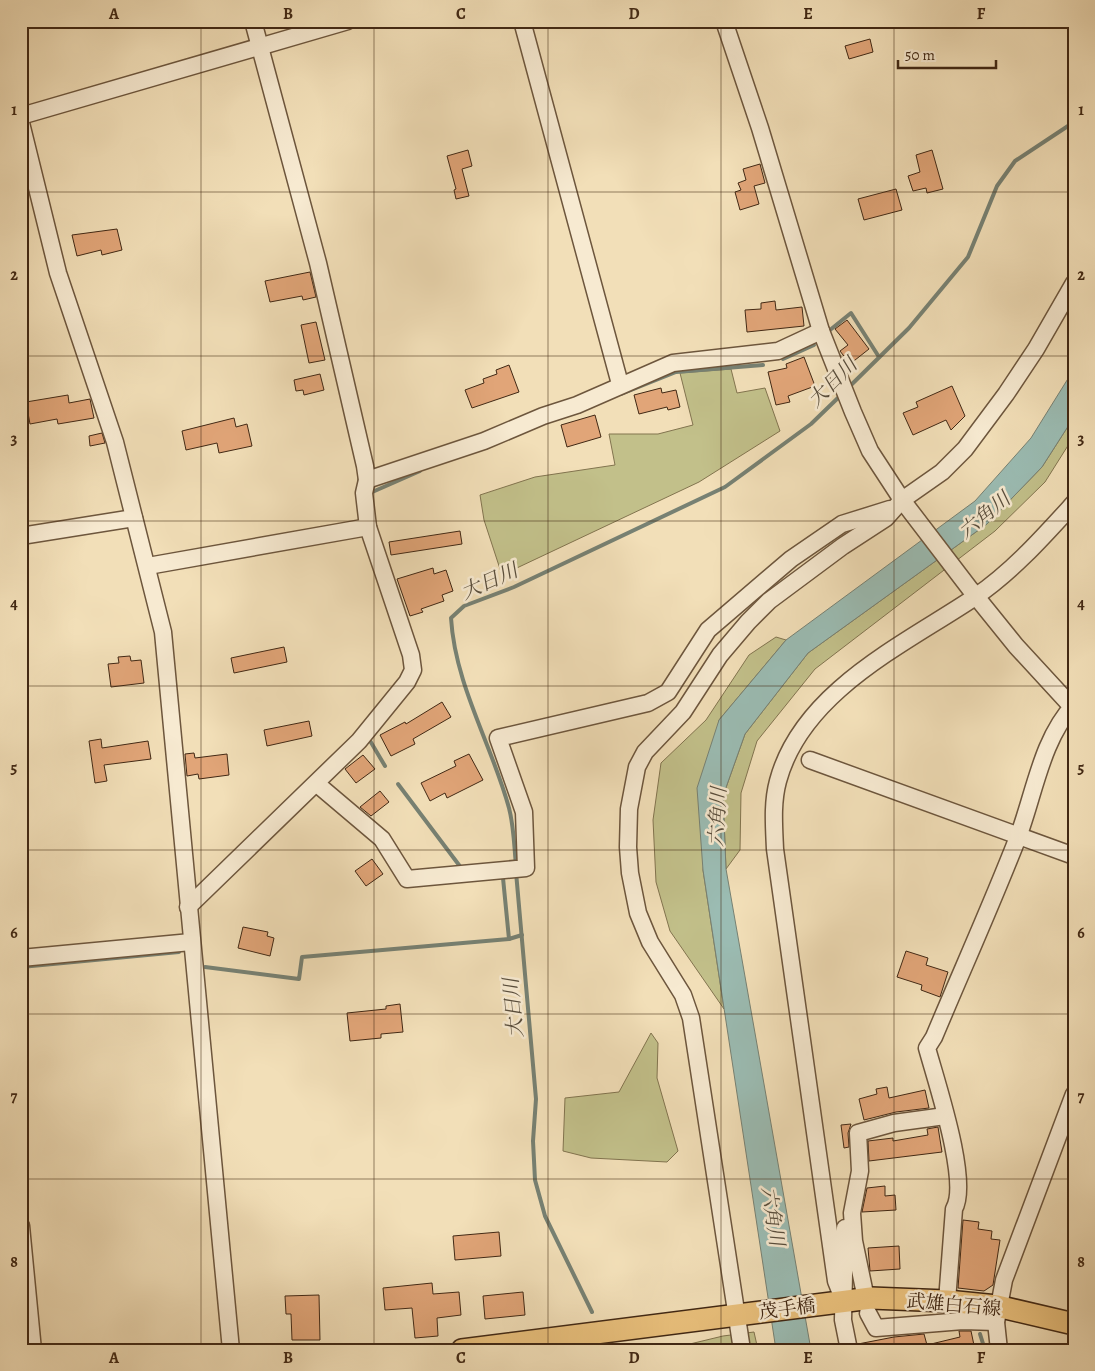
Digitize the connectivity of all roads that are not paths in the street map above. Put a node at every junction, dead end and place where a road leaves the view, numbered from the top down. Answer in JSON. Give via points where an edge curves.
{"nodes":[{"id":1,"x":253,"y":21,"type":"edge"},
{"id":2,"x":348,"y":21,"type":"edge"},
{"id":3,"x":522,"y":21,"type":"edge"},
{"id":4,"x":724,"y":21,"type":"edge"},
{"id":5,"x":260,"y":46,"type":"junction"},
{"id":6,"x":21,"y":116,"type":"edge"},
{"id":7,"x":21,"y":123,"type":"edge"},
{"id":8,"x":1074,"y":283,"type":"edge"},
{"id":9,"x":822,"y":331,"type":"junction"},
{"id":10,"x":620,"y":384,"type":"junction"},
{"id":11,"x":367,"y":480,"type":"junction"},
{"id":12,"x":1074,"y":502,"type":"edge"},
{"id":13,"x":902,"y":505,"type":"junction"},
{"id":14,"x":134,"y":518,"type":"junction"},
{"id":15,"x":368,"y":527,"type":"junction"},
{"id":16,"x":21,"y":536,"type":"edge"},
{"id":17,"x":148,"y":566,"type":"junction"},
{"id":18,"x":973,"y":592,"type":"junction"},
{"id":19,"x":1073,"y":707,"type":"edge"},
{"id":20,"x":810,"y":760,"type":"dead end"},
{"id":21,"x":317,"y":784,"type":"junction"},
{"id":22,"x":1019,"y":836,"type":"junction"},
{"id":23,"x":1074,"y":856,"type":"edge"},
{"id":24,"x":188,"y":907,"type":"junction"},
{"id":25,"x":192,"y":942,"type":"junction"},
{"id":26,"x":21,"y":958,"type":"edge"},
{"id":27,"x":1074,"y":1094,"type":"edge"},
{"id":28,"x":945,"y":1116,"type":"junction"},
{"id":29,"x":852,"y":1213,"type":"junction"},
{"id":30,"x":21,"y":1226,"type":"edge"},
{"id":31,"x":864,"y":1289,"type":"dead end"},
{"id":32,"x":947,"y":1301,"type":"junction"},
{"id":33,"x":838,"y":1302,"type":"junction"},
{"id":34,"x":868,"y":1313,"type":"dead end"},
{"id":35,"x":738,"y":1314,"type":"junction"},
{"id":36,"x":997,"y":1314,"type":"junction"},
{"id":37,"x":1074,"y":1324,"type":"edge"},
{"id":38,"x":584,"y":1343,"type":"edge"},
{"id":39,"x":34,"y":1350,"type":"edge"},
{"id":40,"x":231,"y":1350,"type":"edge"},
{"id":41,"x":462,"y":1350,"type":"edge"},
{"id":42,"x":742,"y":1350,"type":"edge"},
{"id":43,"x":849,"y":1350,"type":"edge"},
{"id":44,"x":999,"y":1350,"type":"edge"}],
"edges":[{"from":1,"to":5,"type":"street"},
{"from":2,"to":5,"type":"street"},
{"from":3,"to":10,"type":"street"},
{"from":4,"to":9,"type":"street"},
{"from":5,"to":6,"type":"street"},
{"from":5,"to":11,"type":"street","via":[[318,263]]},
{"from":7,"to":14,"type":"street","via":[[58,273],[115,442]]},
{"from":8,"to":13,"type":"street","via":[[1036,348],[971,442],[942,472]]},
{"from":9,"to":10,"type":"street","via":[[778,351],[673,363]]},
{"from":9,"to":13,"type":"street","via":[[870,451]]},
{"from":10,"to":11,"type":"street","via":[[577,406]]},
{"from":11,"to":15,"type":"street","via":[[364,493]]},
{"from":12,"to":18,"type":"street","via":[[1038,543]]},
{"from":13,"to":18,"type":"street"},
{"from":13,"to":21,"type":"street","via":[[842,524],[791,559],[708,630],[668,692],[648,703],[498,738],[524,812],[526,868],[407,879],[382,839]]},
{"from":13,"to":35,"type":"street","via":[[807,571],[748,622],[720,655],[683,712],[645,752],[631,790],[628,819],[630,873],[638,913],[650,942],[683,995],[691,1018]]},
{"from":14,"to":16,"type":"street"},
{"from":14,"to":17,"type":"street"},
{"from":15,"to":17,"type":"street"},
{"from":15,"to":21,"type":"street","via":[[411,655],[413,670],[359,741]]},
{"from":17,"to":24,"type":"street","via":[[163,632]]},
{"from":18,"to":19,"type":"street","via":[[1016,646]]},
{"from":18,"to":33,"type":"street","via":[[827,700],[790,752],[778,780],[774,849]]},
{"from":19,"to":22,"type":"street","via":[[1060,721],[1037,776]]},
{"from":20,"to":22,"type":"street"},
{"from":21,"to":24,"type":"street"},
{"from":22,"to":23,"type":"street"},
{"from":22,"to":28,"type":"street","via":[[928,1048]]},
{"from":24,"to":25,"type":"street"},
{"from":25,"to":26,"type":"street"},
{"from":25,"to":40,"type":"street"},
{"from":27,"to":36,"type":"street","via":[[1004,1280]]},
{"from":28,"to":29,"type":"street","via":[[894,1123],[858,1133],[860,1171]]},
{"from":28,"to":32,"type":"street","via":[[957,1165],[959,1202],[954,1209]]},
{"from":29,"to":31,"type":"street"},
{"from":29,"to":33,"type":"street","via":[[844,1230]]},
{"from":30,"to":39,"type":"street"},
{"from":32,"to":33,"type":"main road","name":"武雄白石線","via":[[871,1298]]},
{"from":32,"to":36,"type":"main road","name":"武雄白石線"},
{"from":33,"to":35,"type":"main road","name":"茂手橋"},
{"from":33,"to":43,"type":"street"},
{"from":34,"to":36,"type":"street","via":[[876,1328],[963,1321]]},
{"from":35,"to":38,"type":"main road"},
{"from":35,"to":42,"type":"street"},
{"from":36,"to":37,"type":"main road","name":"武雄白石線"},
{"from":36,"to":44,"type":"street"},
{"from":38,"to":41,"type":"main road"}]}
